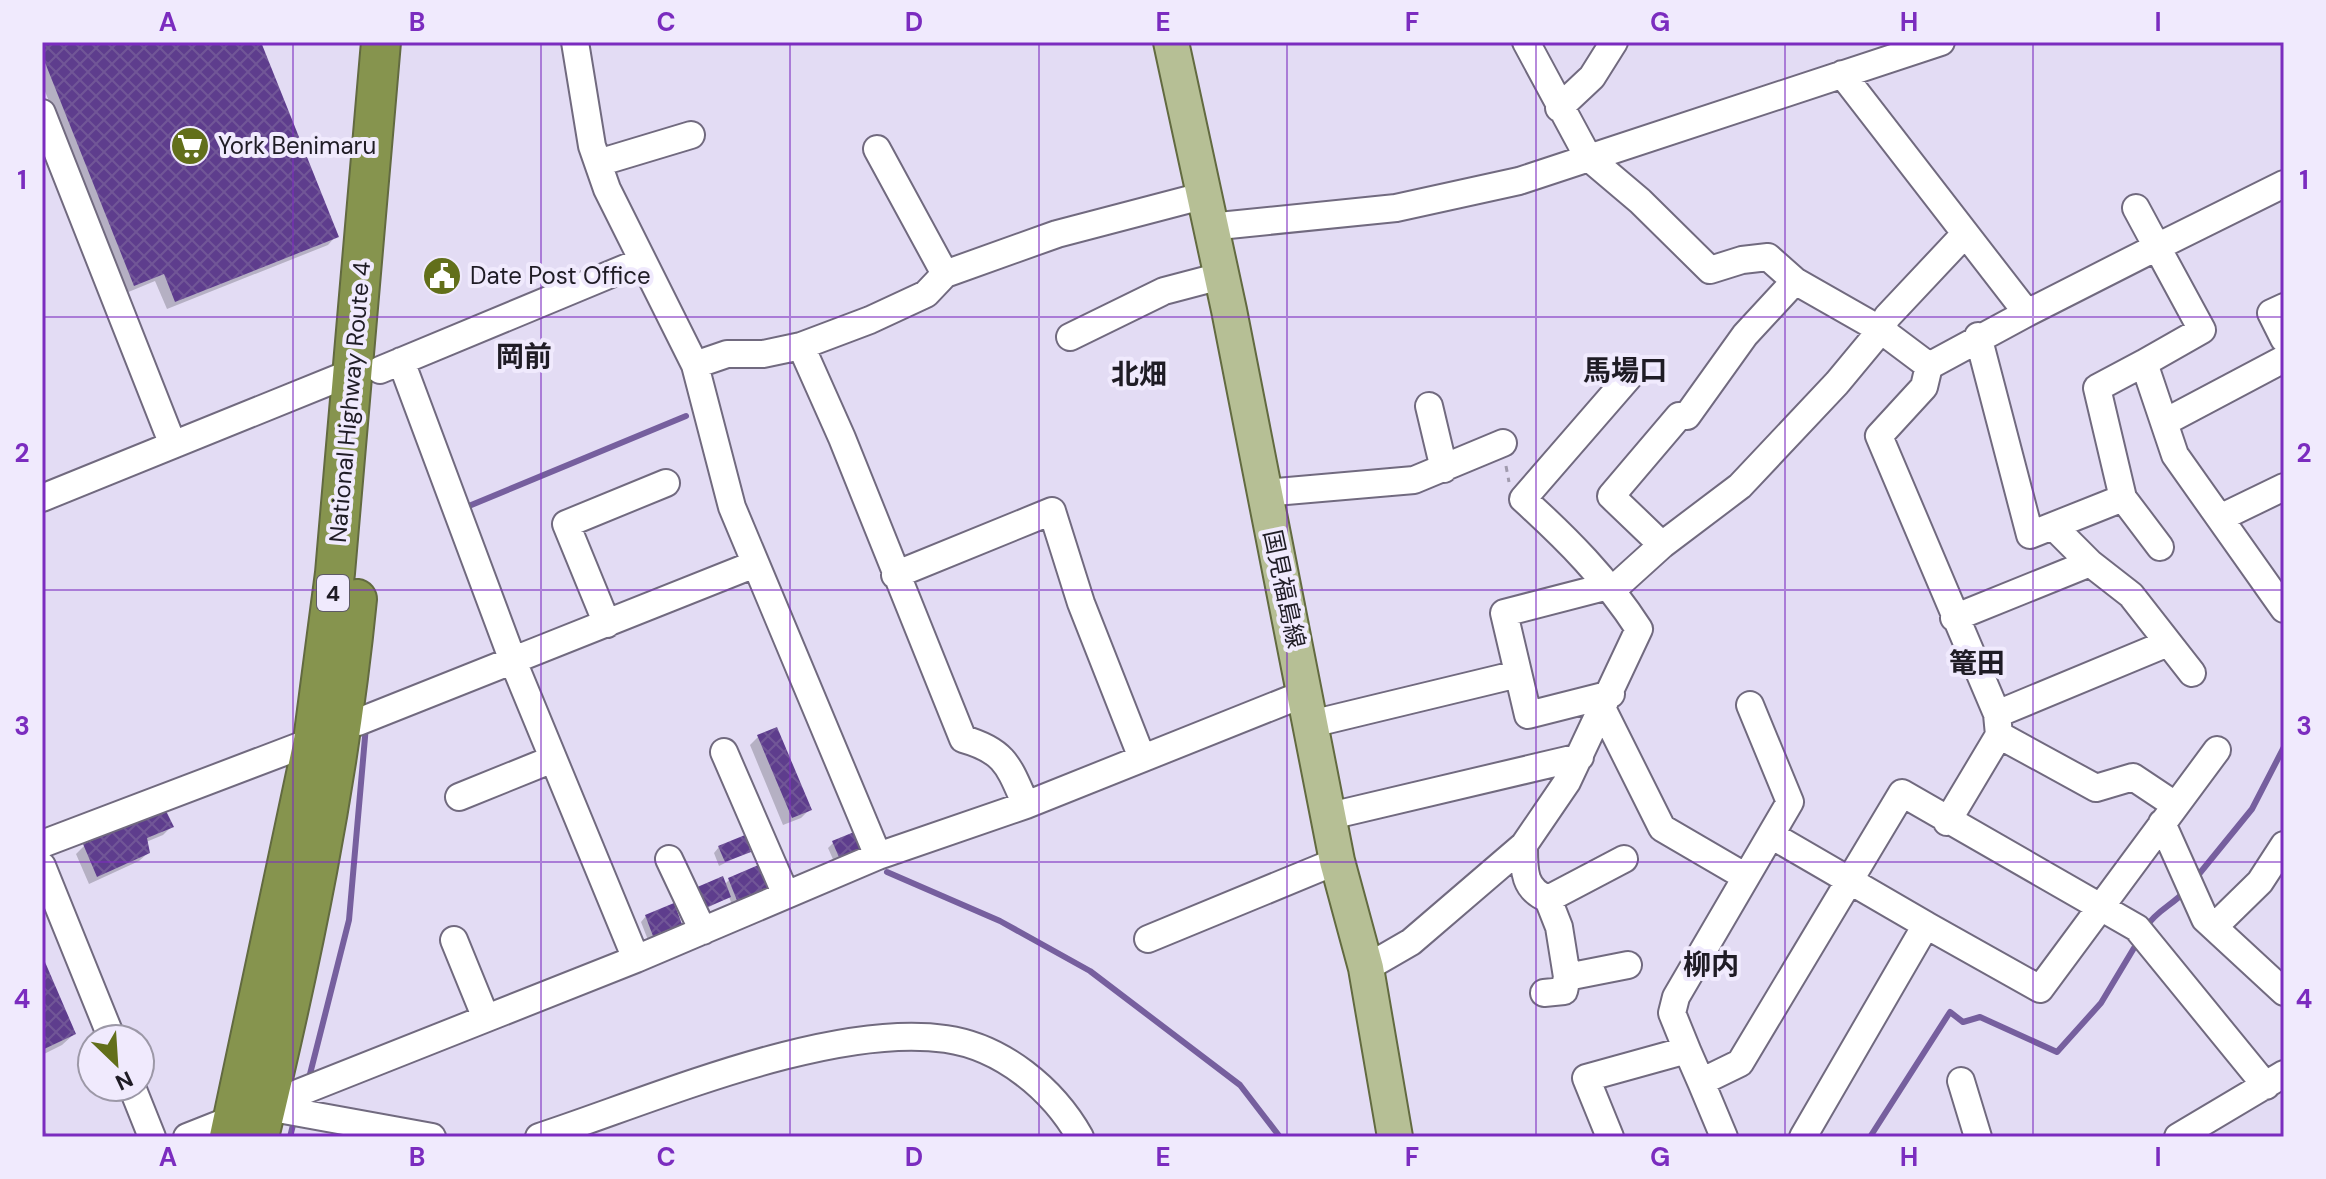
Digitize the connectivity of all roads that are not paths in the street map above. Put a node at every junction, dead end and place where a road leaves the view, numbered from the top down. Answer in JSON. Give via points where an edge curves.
{"nodes":[{"id":1,"x":381,"y":42,"type":"edge"},
{"id":2,"x":405,"y":42,"type":"edge"},
{"id":3,"x":575,"y":42,"type":"edge"},
{"id":4,"x":1171,"y":42,"type":"edge"},
{"id":5,"x":1526,"y":42,"type":"edge"},
{"id":6,"x":1614,"y":42,"type":"edge"},
{"id":7,"x":1941,"y":42,"type":"edge"},
{"id":8,"x":1842,"y":74,"type":"junction"},
{"id":9,"x":1559,"y":108,"type":"junction"},
{"id":10,"x":42,"y":113,"type":"edge"},
{"id":11,"x":691,"y":135,"type":"dead end"},
{"id":12,"x":877,"y":149,"type":"dead end"},
{"id":13,"x":1588,"y":157,"type":"junction"},
{"id":14,"x":598,"y":163,"type":"junction"},
{"id":15,"x":2284,"y":184,"type":"edge"},
{"id":16,"x":2136,"y":208,"type":"dead end"},
{"id":17,"x":1206,"y":211,"type":"junction"},
{"id":18,"x":1965,"y":234,"type":"junction"},
{"id":19,"x":2157,"y":247,"type":"junction"},
{"id":20,"x":640,"y":262,"type":"junction"},
{"id":21,"x":945,"y":274,"type":"junction"},
{"id":22,"x":1221,"y":276,"type":"junction"},
{"id":23,"x":1795,"y":281,"type":"junction"},
{"id":24,"x":2284,"y":307,"type":"edge"},
{"id":25,"x":2027,"y":313,"type":"junction"},
{"id":26,"x":1881,"y":330,"type":"junction"},
{"id":27,"x":1978,"y":336,"type":"junction"},
{"id":28,"x":1070,"y":337,"type":"dead end"},
{"id":29,"x":2284,"y":339,"type":"edge"},
{"id":30,"x":801,"y":346,"type":"junction"},
{"id":31,"x":2284,"y":359,"type":"edge"},
{"id":32,"x":2144,"y":363,"type":"junction"},
{"id":33,"x":695,"y":365,"type":"junction"},
{"id":34,"x":1929,"y":366,"type":"junction"},
{"id":35,"x":378,"y":368,"type":"junction"},
{"id":36,"x":1634,"y":371,"type":"dead end"},
{"id":37,"x":1429,"y":406,"type":"dead end"},
{"id":38,"x":2165,"y":422,"type":"junction"},
{"id":39,"x":1503,"y":443,"type":"road end"},
{"id":40,"x":173,"y":445,"type":"junction"},
{"id":41,"x":1444,"y":469,"type":"junction"},
{"id":42,"x":666,"y":483,"type":"dead end"},
{"id":43,"x":2284,"y":487,"type":"edge"},
{"id":44,"x":1264,"y":493,"type":"junction"},
{"id":45,"x":42,"y":498,"type":"edge"},
{"id":46,"x":2123,"y":498,"type":"junction"},
{"id":47,"x":2222,"y":517,"type":"junction"},
{"id":48,"x":2053,"y":526,"type":"junction"},
{"id":49,"x":1662,"y":545,"type":"junction"},
{"id":50,"x":2160,"y":547,"type":"dead end"},
{"id":51,"x":2090,"y":563,"type":"junction"},
{"id":52,"x":755,"y":564,"type":"junction"},
{"id":53,"x":895,"y":575,"type":"junction"},
{"id":54,"x":1610,"y":584,"type":"junction"},
{"id":55,"x":2284,"y":609,"type":"edge"},
{"id":56,"x":1954,"y":618,"type":"junction"},
{"id":57,"x":607,"y":624,"type":"junction"},
{"id":58,"x":2168,"y":643,"type":"junction"},
{"id":59,"x":517,"y":662,"type":"junction"},
{"id":60,"x":2192,"y":673,"type":"dead end"},
{"id":61,"x":1518,"y":674,"type":"junction"},
{"id":62,"x":1607,"y":702,"type":"junction"},
{"id":63,"x":1750,"y":705,"type":"dead end"},
{"id":64,"x":1308,"y":708,"type":"junction"},
{"id":65,"x":345,"y":722,"type":"junction"},
{"id":66,"x":1998,"y":724,"type":"junction"},
{"id":67,"x":313,"y":741,"type":"junction"},
{"id":68,"x":2217,"y":750,"type":"dead end"},
{"id":69,"x":724,"y":752,"type":"dead end"},
{"id":70,"x":1580,"y":757,"type":"junction"},
{"id":71,"x":1142,"y":758,"type":"junction"},
{"id":72,"x":553,"y":759,"type":"junction"},
{"id":73,"x":459,"y":797,"type":"dead end"},
{"id":74,"x":1026,"y":805,"type":"junction"},
{"id":75,"x":2168,"y":814,"type":"junction"},
{"id":76,"x":1330,"y":816,"type":"junction"},
{"id":77,"x":1947,"y":822,"type":"junction"},
{"id":78,"x":1771,"y":835,"type":"junction"},
{"id":79,"x":42,"y":844,"type":"edge"},
{"id":80,"x":1524,"y":845,"type":"junction"},
{"id":81,"x":2284,"y":845,"type":"edge"},
{"id":82,"x":878,"y":856,"type":"junction"},
{"id":83,"x":669,"y":859,"type":"dead end"},
{"id":84,"x":1624,"y":859,"type":"dead end"},
{"id":85,"x":1337,"y":861,"type":"junction"},
{"id":86,"x":42,"y":866,"type":"edge"},
{"id":87,"x":1746,"y":877,"type":"junction"},
{"id":88,"x":1848,"y":880,"type":"junction"},
{"id":89,"x":786,"y":895,"type":"junction"},
{"id":90,"x":1548,"y":899,"type":"junction"},
{"id":91,"x":2098,"y":907,"type":"junction"},
{"id":92,"x":1926,"y":925,"type":"junction"},
{"id":93,"x":2214,"y":927,"type":"junction"},
{"id":94,"x":703,"y":931,"type":"junction"},
{"id":95,"x":1148,"y":939,"type":"dead end"},
{"id":96,"x":454,"y":940,"type":"dead end"},
{"id":97,"x":636,"y":959,"type":"junction"},
{"id":98,"x":1628,"y":965,"type":"dead end"},
{"id":99,"x":1366,"y":968,"type":"junction"},
{"id":100,"x":1567,"y":977,"type":"junction"},
{"id":101,"x":2284,"y":992,"type":"edge"},
{"id":102,"x":1544,"y":993,"type":"dead end"},
{"id":103,"x":485,"y":1016,"type":"junction"},
{"id":104,"x":106,"y":1023,"type":"edge"},
{"id":105,"x":1687,"y":1050,"type":"junction"},
{"id":106,"x":1961,"y":1081,"type":"dead end"},
{"id":107,"x":1701,"y":1082,"type":"junction"},
{"id":108,"x":2277,"y":1086,"type":"edge"},
{"id":109,"x":138,"y":1103,"type":"edge"},
{"id":110,"x":247,"y":1125,"type":"edge"},
{"id":111,"x":152,"y":1137,"type":"edge"},
{"id":112,"x":187,"y":1137,"type":"edge"},
{"id":113,"x":432,"y":1137,"type":"edge"},
{"id":114,"x":539,"y":1137,"type":"edge"},
{"id":115,"x":1080,"y":1137,"type":"edge"},
{"id":116,"x":1395,"y":1137,"type":"edge"},
{"id":117,"x":1610,"y":1137,"type":"edge"},
{"id":118,"x":1724,"y":1137,"type":"edge"},
{"id":119,"x":1803,"y":1137,"type":"edge"},
{"id":120,"x":1978,"y":1137,"type":"edge"},
{"id":121,"x":2178,"y":1137,"type":"edge"}],
"edges":[{"from":1,"to":35,"type":"highway","name":"National Highway Route 4","number":"4"},
{"from":2,"to":35,"type":"highway","name":"National Highway Route 4","number":"4"},
{"from":3,"to":14,"type":"street"},
{"from":4,"to":17,"type":"main road","name":"国見福島線"},
{"from":5,"to":9,"type":"street"},
{"from":6,"to":9,"type":"street","via":[[1592,77]]},
{"from":7,"to":8,"type":"street"},
{"from":8,"to":13,"type":"street"},
{"from":8,"to":18,"type":"street"},
{"from":9,"to":13,"type":"street"},
{"from":10,"to":40,"type":"street"},
{"from":11,"to":14,"type":"street"},
{"from":12,"to":21,"type":"street"},
{"from":13,"to":17,"type":"street","via":[[1519,181],[1396,208]]},
{"from":13,"to":23,"type":"street","via":[[1710,270],[1768,257]]},
{"from":14,"to":20,"type":"street"},
{"from":15,"to":19,"type":"street"},
{"from":16,"to":19,"type":"street"},
{"from":17,"to":21,"type":"street","via":[[1057,234]]},
{"from":17,"to":22,"type":"main road","name":"国見福島線"},
{"from":18,"to":25,"type":"street"},
{"from":18,"to":26,"type":"street","via":[[1887,317]]},
{"from":19,"to":25,"type":"street"},
{"from":19,"to":32,"type":"street","via":[[2202,330]]},
{"from":20,"to":33,"type":"street"},
{"from":20,"to":35,"type":"street"},
{"from":21,"to":30,"type":"street","via":[[926,294]]},
{"from":22,"to":28,"type":"street","via":[[1164,291]]},
{"from":22,"to":44,"type":"main road","name":"国見福島線"},
{"from":23,"to":26,"type":"street"},
{"from":23,"to":49,"type":"street","via":[[1745,335],[1687,416],[1679,416],[1611,496]]},
{"from":24,"to":29,"type":"street","via":[[2271,313]]},
{"from":25,"to":27,"type":"street"},
{"from":26,"to":34,"type":"street"},
{"from":26,"to":49,"type":"street","via":[[1740,486]]},
{"from":27,"to":34,"type":"street"},
{"from":27,"to":48,"type":"street","via":[[2030,535]]},
{"from":30,"to":33,"type":"street","via":[[727,354]]},
{"from":30,"to":53,"type":"street"},
{"from":31,"to":38,"type":"street"},
{"from":32,"to":38,"type":"street"},
{"from":32,"to":46,"type":"street","via":[[2097,388]]},
{"from":33,"to":52,"type":"street","via":[[732,507]]},
{"from":34,"to":56,"type":"street","via":[[1924,387],[1879,436]]},
{"from":35,"to":40,"type":"street"},
{"from":35,"to":59,"type":"street"},
{"from":35,"to":65,"type":"highway","name":"National Highway Route 4","number":"4"},
{"from":35,"to":67,"type":"highway","name":"National Highway Route 4","number":"4","via":[[335,573]]},
{"from":36,"to":54,"type":"street","via":[[1523,499]]},
{"from":37,"to":41,"type":"street"},
{"from":38,"to":47,"type":"street","via":[[2175,455]]},
{"from":39,"to":41,"type":"street"},
{"from":40,"to":45,"type":"street"},
{"from":41,"to":44,"type":"street","via":[[1414,480]]},
{"from":42,"to":57,"type":"street","via":[[566,524]]},
{"from":43,"to":47,"type":"street"},
{"from":44,"to":64,"type":"main road","name":"国見福島線"},
{"from":46,"to":48,"type":"street"},
{"from":46,"to":50,"type":"street"},
{"from":47,"to":55,"type":"street"},
{"from":48,"to":51,"type":"street"},
{"from":49,"to":54,"type":"street","via":[[1620,583]]},
{"from":51,"to":56,"type":"street"},
{"from":51,"to":58,"type":"street","via":[[2131,595]]},
{"from":52,"to":57,"type":"street"},
{"from":52,"to":82,"type":"street"},
{"from":53,"to":71,"type":"street","via":[[1052,511],[1081,603]]},
{"from":53,"to":74,"type":"street","via":[[963,739],[1007,761]]},
{"from":54,"to":61,"type":"street","via":[[1504,613]]},
{"from":54,"to":62,"type":"street","via":[[1639,629]]},
{"from":56,"to":66,"type":"street"},
{"from":57,"to":59,"type":"street"},
{"from":58,"to":60,"type":"street"},
{"from":58,"to":66,"type":"street"},
{"from":59,"to":65,"type":"street","via":[[358,722]]},
{"from":59,"to":72,"type":"street"},
{"from":61,"to":62,"type":"street","via":[[1528,715]]},
{"from":61,"to":64,"type":"street"},
{"from":62,"to":70,"type":"street"},
{"from":62,"to":87,"type":"street","via":[[1662,828]]},
{"from":63,"to":78,"type":"street","via":[[1790,802]]},
{"from":64,"to":71,"type":"street"},
{"from":64,"to":76,"type":"main road","name":"国見福島線"},
{"from":65,"to":110,"type":"highway","name":"National Highway Route 4","number":"4","via":[[323,850]]},
{"from":66,"to":75,"type":"street","via":[[2096,788],[2133,777]]},
{"from":66,"to":77,"type":"street"},
{"from":67,"to":79,"type":"street"},
{"from":67,"to":110,"type":"highway","name":"National Highway Route 4","number":"4"},
{"from":68,"to":75,"type":"street"},
{"from":69,"to":89,"type":"street"},
{"from":70,"to":76,"type":"street"},
{"from":70,"to":80,"type":"street"},
{"from":71,"to":74,"type":"street"},
{"from":72,"to":73,"type":"street"},
{"from":72,"to":97,"type":"street"},
{"from":74,"to":82,"type":"street"},
{"from":75,"to":91,"type":"street"},
{"from":75,"to":93,"type":"street","via":[[2190,885]]},
{"from":76,"to":85,"type":"main road","name":"国見福島線"},
{"from":77,"to":88,"type":"street","via":[[1902,793]]},
{"from":77,"to":91,"type":"street"},
{"from":78,"to":87,"type":"street"},
{"from":78,"to":88,"type":"street"},
{"from":80,"to":90,"type":"street","via":[[1524,876],[1534,893]]},
{"from":80,"to":99,"type":"street","via":[[1411,942]]},
{"from":81,"to":93,"type":"street","via":[[2260,882]]},
{"from":82,"to":89,"type":"street"},
{"from":83,"to":94,"type":"street"},
{"from":84,"to":90,"type":"street"},
{"from":85,"to":95,"type":"street"},
{"from":85,"to":99,"type":"main road","name":"国見福島線"},
{"from":86,"to":104,"type":"street"},
{"from":87,"to":105,"type":"street","via":[[1676,997],[1672,1013]]},
{"from":88,"to":92,"type":"street"},
{"from":88,"to":107,"type":"street","via":[[1740,1063]]},
{"from":89,"to":94,"type":"street"},
{"from":90,"to":100,"type":"street","via":[[1559,927]]},
{"from":91,"to":92,"type":"street","via":[[2040,989]]},
{"from":91,"to":108,"type":"street","via":[[2137,928]]},
{"from":92,"to":119,"type":"street"},
{"from":93,"to":101,"type":"street"},
{"from":94,"to":97,"type":"street"},
{"from":96,"to":103,"type":"street"},
{"from":97,"to":103,"type":"street"},
{"from":98,"to":100,"type":"street"},
{"from":99,"to":116,"type":"main road","name":"国見福島線"},
{"from":100,"to":102,"type":"street","via":[[1564,991]]},
{"from":103,"to":110,"type":"street"},
{"from":105,"to":107,"type":"street"},
{"from":105,"to":117,"type":"street","via":[[1586,1078]]},
{"from":106,"to":120,"type":"street"},
{"from":107,"to":118,"type":"street"},
{"from":108,"to":121,"type":"street"},
{"from":109,"to":111,"type":"street"},
{"from":110,"to":112,"type":"street"},
{"from":110,"to":113,"type":"street"},
{"from":114,"to":115,"type":"street","via":[[762,1064],[876,1038],[921,1036],[950,1039],[1007,1061],[1055,1102]]}]}
